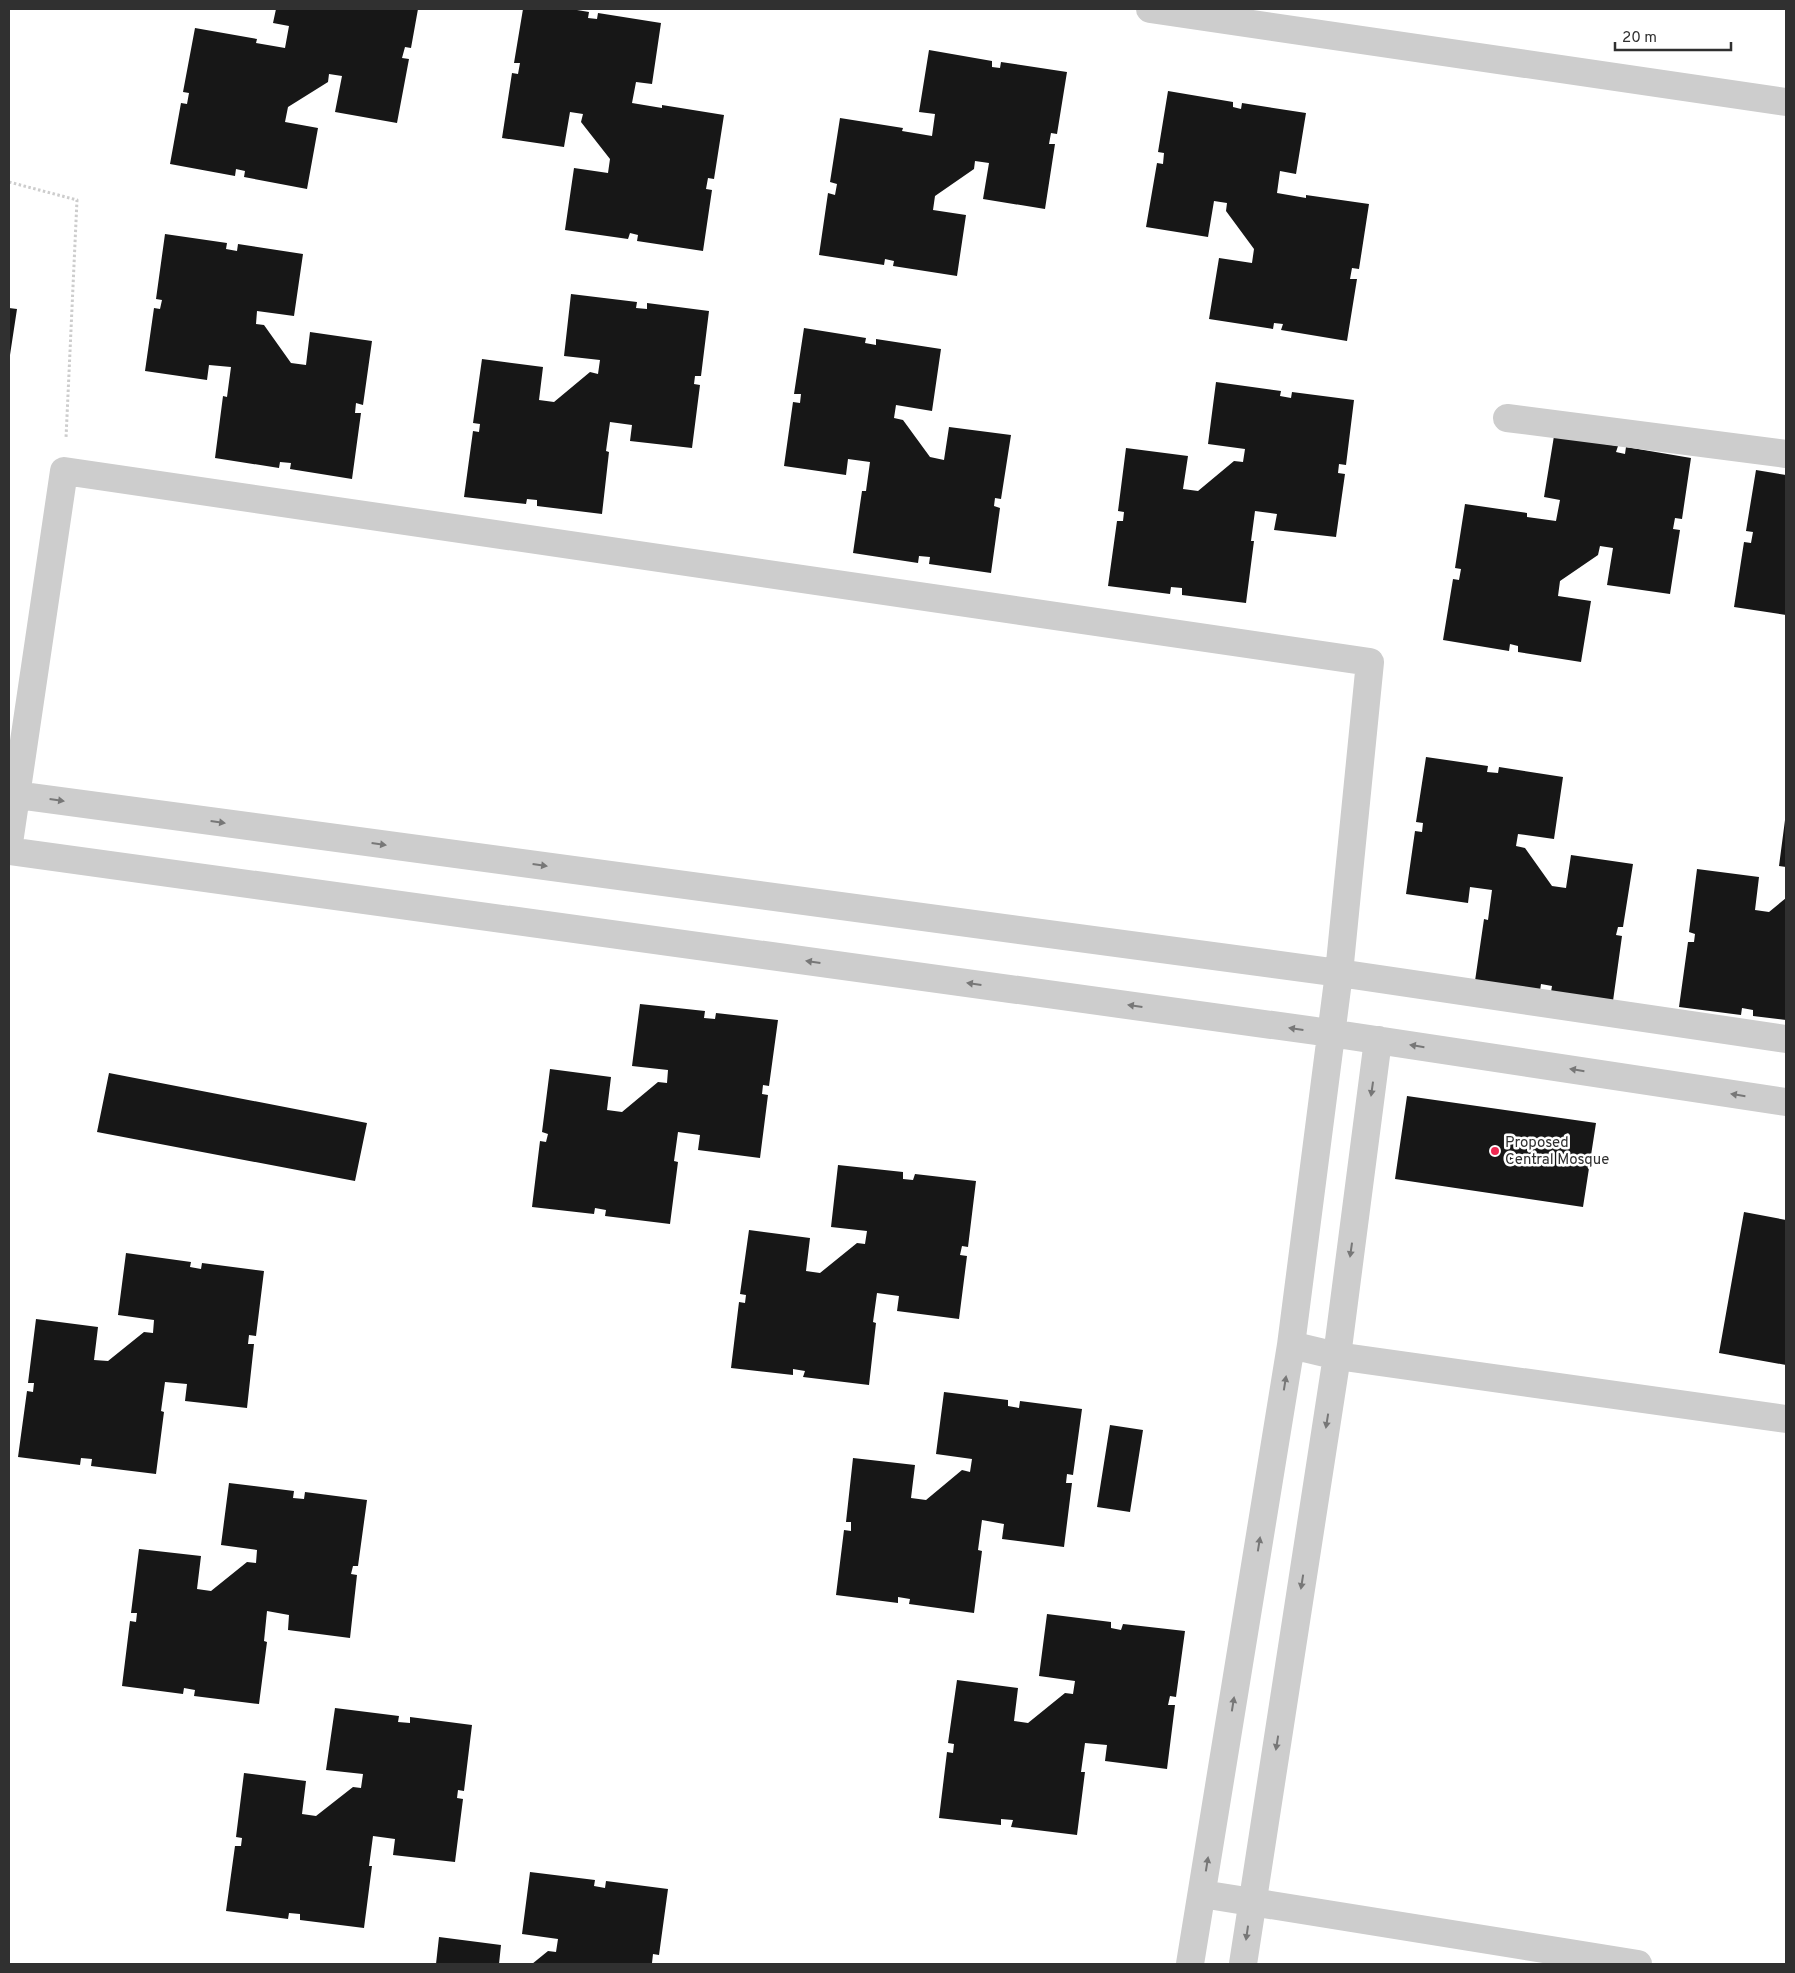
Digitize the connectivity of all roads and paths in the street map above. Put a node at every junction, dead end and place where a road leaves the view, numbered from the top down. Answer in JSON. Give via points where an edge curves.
{"nodes":[{"id":1,"x":1150,"y":9,"type":"edge"},
{"id":2,"x":1786,"y":102,"type":"edge"},
{"id":3,"x":9,"y":182,"type":"edge"},
{"id":4,"x":1507,"y":418,"type":"dead end"},
{"id":5,"x":1786,"y":454,"type":"edge"},
{"id":6,"x":64,"y":471,"type":"junction"},
{"id":7,"x":12,"y":794,"type":"edge"},
{"id":8,"x":9,"y":843,"type":"edge"},
{"id":9,"x":9,"y":851,"type":"edge"},
{"id":10,"x":1339,"y":972,"type":"junction"},
{"id":11,"x":1330,"y":1033,"type":"junction"},
{"id":12,"x":1786,"y":1038,"type":"edge"},
{"id":13,"x":1378,"y":1040,"type":"junction"},
{"id":14,"x":1786,"y":1102,"type":"edge"},
{"id":15,"x":1291,"y":1345,"type":"junction"},
{"id":16,"x":1337,"y":1356,"type":"junction"},
{"id":17,"x":1786,"y":1419,"type":"edge"},
{"id":18,"x":1202,"y":1894,"type":"junction"},
{"id":19,"x":1190,"y":1964,"type":"edge"},
{"id":20,"x":1243,"y":1964,"type":"edge"},
{"id":21,"x":1638,"y":1964,"type":"edge"}],
"edges":[{"from":1,"to":2,"type":"street"},
{"from":3,"to":6,"type":"path","via":[[77,200]]},
{"from":4,"to":5,"type":"street"},
{"from":6,"to":7,"type":"street"},
{"from":6,"to":10,"type":"street","via":[[1370,662]]},
{"from":7,"to":8,"type":"street"},
{"from":7,"to":10,"type":"street","one_way":true},
{"from":11,"to":9,"type":"street","one_way":true},
{"from":10,"to":11,"type":"street"},
{"from":10,"to":12,"type":"street"},
{"from":11,"to":13,"type":"street"},
{"from":11,"to":15,"type":"street"},
{"from":14,"to":13,"type":"street","one_way":true},
{"from":13,"to":16,"type":"street","one_way":true},
{"from":15,"to":16,"type":"street"},
{"from":18,"to":15,"type":"street","one_way":true},
{"from":16,"to":17,"type":"street"},
{"from":16,"to":20,"type":"street","one_way":true},
{"from":18,"to":19,"type":"street"},
{"from":18,"to":21,"type":"street"}]}
